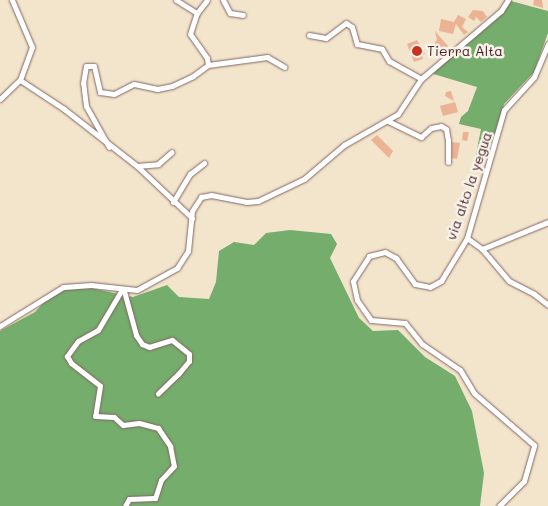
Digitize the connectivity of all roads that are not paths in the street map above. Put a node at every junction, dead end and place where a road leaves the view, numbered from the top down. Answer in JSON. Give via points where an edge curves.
{"nodes":[{"id":1,"x":12,"y":0,"type":"edge"},
{"id":2,"x":176,"y":0,"type":"edge"},
{"id":3,"x":207,"y":0,"type":"edge"},
{"id":4,"x":223,"y":0,"type":"edge"},
{"id":5,"x":508,"y":0,"type":"edge"},
{"id":6,"x":197,"y":13,"type":"junction"},
{"id":7,"x":243,"y":15,"type":"dead end"},
{"id":8,"x":309,"y":35,"type":"dead end"},
{"id":9,"x":548,"y":44,"type":"edge"},
{"id":10,"x":546,"y":60,"type":"edge"},
{"id":11,"x":208,"y":65,"type":"junction"},
{"id":12,"x":284,"y":66,"type":"dead end"},
{"id":13,"x":421,"y":79,"type":"junction"},
{"id":14,"x":20,"y":80,"type":"junction"},
{"id":15,"x":0,"y":99,"type":"edge"},
{"id":16,"x":388,"y":121,"type":"junction"},
{"id":17,"x":110,"y":147,"type":"junction"},
{"id":18,"x":172,"y":152,"type":"dead end"},
{"id":19,"x":448,"y":162,"type":"dead end"},
{"id":20,"x":204,"y":163,"type":"dead end"},
{"id":21,"x":137,"y":166,"type":"junction"},
{"id":22,"x":173,"y":202,"type":"junction"},
{"id":23,"x":192,"y":218,"type":"junction"},
{"id":24,"x":548,"y":222,"type":"edge"},
{"id":25,"x":467,"y":238,"type":"junction"},
{"id":26,"x":482,"y":249,"type":"junction"},
{"id":27,"x":122,"y":291,"type":"junction"},
{"id":28,"x":548,"y":306,"type":"edge"},
{"id":29,"x":0,"y":326,"type":"edge"},
{"id":30,"x":158,"y":393,"type":"dead end"},
{"id":31,"x":124,"y":506,"type":"edge"},
{"id":32,"x":499,"y":506,"type":"edge"}],
"edges":[{"from":1,"to":14,"type":"street","via":[[32,44]]},
{"from":2,"to":6,"type":"street"},
{"from":3,"to":6,"type":"street"},
{"from":4,"to":7,"type":"street","via":[[230,13]]},
{"from":5,"to":13,"type":"street","via":[[501,10]]},
{"from":6,"to":11,"type":"street","via":[[190,34],[207,58]]},
{"from":8,"to":13,"type":"street","via":[[326,38],[346,23],[352,27],[358,44],[382,49],[389,61]]},
{"from":9,"to":10,"type":"street","name":"via alto la yegua"},
{"from":10,"to":25,"type":"street","name":"via alto la yegua","via":[[504,110]]},
{"from":11,"to":12,"type":"street","via":[[267,57]]},
{"from":11,"to":17,"type":"street","via":[[172,86],[157,89],[134,84],[114,94],[100,92],[94,66],[88,64],[84,82],[86,106]]},
{"from":13,"to":16,"type":"street","via":[[398,114]]},
{"from":14,"to":15,"type":"street"},
{"from":14,"to":17,"type":"street","via":[[64,109]]},
{"from":16,"to":19,"type":"street","via":[[421,137],[431,128],[441,126],[446,129]]},
{"from":16,"to":23,"type":"street","via":[[344,145],[304,179],[284,190],[246,202],[206,195],[197,202]]},
{"from":17,"to":21,"type":"street"},
{"from":18,"to":21,"type":"street","via":[[158,164]]},
{"from":20,"to":22,"type":"street","via":[[190,174]]},
{"from":21,"to":22,"type":"street"},
{"from":22,"to":23,"type":"street"},
{"from":23,"to":27,"type":"street","via":[[188,251],[177,268],[143,288]]},
{"from":24,"to":26,"type":"street"},
{"from":25,"to":26,"type":"street"},
{"from":25,"to":32,"type":"street","name":"via alto la yegua","via":[[441,281],[430,287],[415,284],[391,254],[377,252],[369,256],[356,272],[353,291],[371,320],[405,324],[422,344],[460,370],[474,393],[534,445],[524,481]]},
{"from":26,"to":28,"type":"street","via":[[509,281],[534,294]]},
{"from":27,"to":29,"type":"street","via":[[91,285],[63,287]]},
{"from":27,"to":30,"type":"street","via":[[136,335],[143,345],[172,340],[190,354],[189,361]]},
{"from":27,"to":31,"type":"street","via":[[98,330],[78,341],[68,356],[71,363],[100,386],[95,416],[114,416],[123,425],[139,423],[158,428],[170,446],[174,466],[161,480],[155,498],[129,499]]}]}
